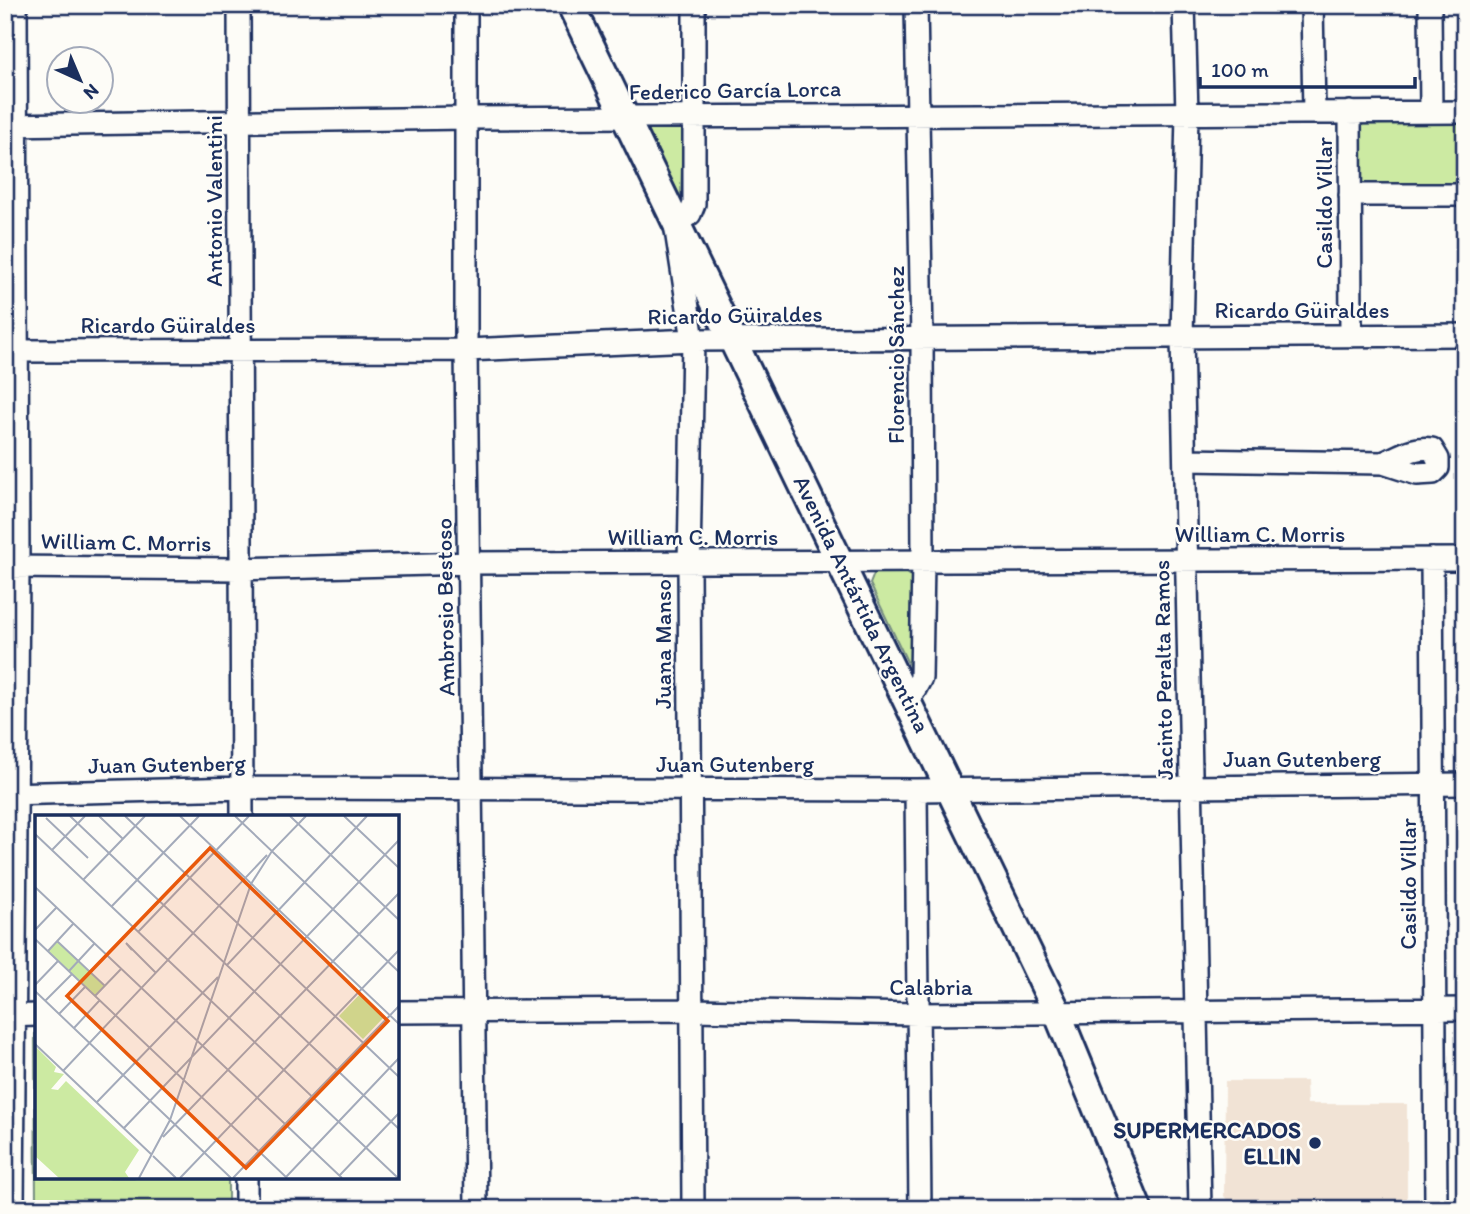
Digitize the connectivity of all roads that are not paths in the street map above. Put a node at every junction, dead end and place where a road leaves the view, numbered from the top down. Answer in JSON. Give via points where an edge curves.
{"nodes":[{"id":1,"x":16,"y":5,"type":"edge"},
{"id":2,"x":239,"y":5,"type":"edge"},
{"id":3,"x":466,"y":5,"type":"edge"},
{"id":4,"x":571,"y":5,"type":"edge"},
{"id":5,"x":694,"y":5,"type":"edge"},
{"id":6,"x":915,"y":5,"type":"edge"},
{"id":7,"x":1184,"y":5,"type":"edge"},
{"id":8,"x":1312,"y":5,"type":"edge"},
{"id":9,"x":1430,"y":5,"type":"edge"},
{"id":10,"x":1314,"y":112,"type":"junction"},
{"id":11,"x":1350,"y":112,"type":"junction"},
{"id":12,"x":1431,"y":112,"type":"junction"},
{"id":13,"x":1465,"y":112,"type":"edge"},
{"id":14,"x":1187,"y":113,"type":"junction"},
{"id":15,"x":919,"y":114,"type":"junction"},
{"id":16,"x":694,"y":117,"type":"junction"},
{"id":17,"x":467,"y":118,"type":"junction"},
{"id":18,"x":623,"y":118,"type":"junction"},
{"id":19,"x":240,"y":124,"type":"junction"},
{"id":20,"x":11,"y":125,"type":"edge"},
{"id":21,"x":1350,"y":195,"type":"junction"},
{"id":22,"x":1465,"y":195,"type":"edge"},
{"id":23,"x":675,"y":224,"type":"junction"},
{"id":24,"x":1465,"y":335,"type":"edge"},
{"id":25,"x":1351,"y":336,"type":"junction"},
{"id":26,"x":1182,"y":337,"type":"junction"},
{"id":27,"x":922,"y":339,"type":"junction"},
{"id":28,"x":693,"y":340,"type":"junction"},
{"id":29,"x":736,"y":341,"type":"junction"},
{"id":30,"x":466,"y":350,"type":"junction"},
{"id":31,"x":11,"y":351,"type":"edge"},
{"id":32,"x":240,"y":351,"type":"junction"},
{"id":33,"x":1185,"y":460,"type":"junction"},
{"id":34,"x":1383,"y":463,"type":"dead end"},
{"id":35,"x":1432,"y":559,"type":"junction"},
{"id":36,"x":1465,"y":559,"type":"edge"},
{"id":37,"x":1187,"y":560,"type":"junction"},
{"id":38,"x":923,"y":562,"type":"junction"},
{"id":39,"x":471,"y":563,"type":"junction"},
{"id":40,"x":842,"y":563,"type":"junction"},
{"id":41,"x":689,"y":564,"type":"junction"},
{"id":42,"x":12,"y":567,"type":"edge"},
{"id":43,"x":239,"y":569,"type":"junction"},
{"id":44,"x":909,"y":701,"type":"junction"},
{"id":45,"x":1465,"y":784,"type":"edge"},
{"id":46,"x":1433,"y":785,"type":"junction"},
{"id":47,"x":1191,"y":786,"type":"junction"},
{"id":48,"x":242,"y":788,"type":"junction"},
{"id":49,"x":952,"y":789,"type":"junction"},
{"id":50,"x":473,"y":790,"type":"junction"},
{"id":51,"x":690,"y":790,"type":"junction"},
{"id":52,"x":916,"y":790,"type":"junction"},
{"id":53,"x":11,"y":794,"type":"edge"},
{"id":54,"x":242,"y":815,"type":"edge"},
{"id":55,"x":1465,"y":1009,"type":"edge"},
{"id":56,"x":692,"y":1010,"type":"junction"},
{"id":57,"x":1435,"y":1010,"type":"junction"},
{"id":58,"x":1195,"y":1011,"type":"junction"},
{"id":59,"x":399,"y":1012,"type":"edge"},
{"id":60,"x":474,"y":1012,"type":"junction"},
{"id":61,"x":1057,"y":1012,"type":"junction"},
{"id":62,"x":918,"y":1014,"type":"junction"},
{"id":63,"x":19,"y":1016,"type":"edge"},
{"id":64,"x":246,"y":1179,"type":"edge"},
{"id":65,"x":13,"y":1209,"type":"edge"},
{"id":66,"x":246,"y":1209,"type":"edge"},
{"id":67,"x":476,"y":1209,"type":"edge"},
{"id":68,"x":693,"y":1209,"type":"edge"},
{"id":69,"x":920,"y":1209,"type":"edge"},
{"id":70,"x":1138,"y":1209,"type":"edge"},
{"id":71,"x":1200,"y":1209,"type":"edge"},
{"id":72,"x":1436,"y":1209,"type":"edge"}],
"edges":[{"from":1,"to":20,"type":"street"},
{"from":2,"to":19,"type":"street","name":"Antonio Valentini"},
{"from":3,"to":17,"type":"street","name":"Ambrosio Bestoso"},
{"from":4,"to":18,"type":"main road","name":"Avenida Antártida Argentina"},
{"from":5,"to":16,"type":"street"},
{"from":6,"to":15,"type":"street","name":"Florencio Sánchez"},
{"from":7,"to":14,"type":"street","name":"Jacinto Peralta Ramos"},
{"from":8,"to":10,"type":"street"},
{"from":9,"to":12,"type":"street"},
{"from":10,"to":11,"type":"street","name":"Federico García Lorca"},
{"from":10,"to":14,"type":"street","name":"Federico García Lorca"},
{"from":11,"to":12,"type":"street","name":"Federico García Lorca"},
{"from":11,"to":21,"type":"street","name":"Casildo Villar"},
{"from":12,"to":13,"type":"street","name":"Federico García Lorca"},
{"from":14,"to":15,"type":"street","name":"Federico García Lorca"},
{"from":14,"to":26,"type":"street","name":"Jacinto Peralta Ramos"},
{"from":15,"to":16,"type":"street","name":"Federico García Lorca"},
{"from":15,"to":27,"type":"street","name":"Florencio Sánchez"},
{"from":16,"to":18,"type":"street","name":"Federico García Lorca"},
{"from":16,"to":23,"type":"street","via":[[694,204],[690,214]]},
{"from":17,"to":18,"type":"street","name":"Federico García Lorca"},
{"from":17,"to":19,"type":"street","name":"Federico García Lorca"},
{"from":17,"to":30,"type":"street","name":"Ambrosio Bestoso"},
{"from":18,"to":23,"type":"main road","name":"Avenida Antártida Argentina"},
{"from":19,"to":20,"type":"street","name":"Federico García Lorca"},
{"from":19,"to":32,"type":"street","name":"Antonio Valentini"},
{"from":20,"to":31,"type":"street"},
{"from":21,"to":22,"type":"street"},
{"from":21,"to":25,"type":"street","name":"Casildo Villar"},
{"from":23,"to":28,"type":"street","name":"Juana Manso"},
{"from":23,"to":29,"type":"main road","name":"Avenida Antártida Argentina"},
{"from":24,"to":25,"type":"street","name":"Ricardo Güiraldes"},
{"from":25,"to":26,"type":"street","name":"Ricardo Güiraldes"},
{"from":26,"to":27,"type":"street","name":"Ricardo Güiraldes"},
{"from":26,"to":33,"type":"street","name":"Jacinto Peralta Ramos"},
{"from":27,"to":29,"type":"street","name":"Ricardo Güiraldes"},
{"from":27,"to":38,"type":"street","name":"Florencio Sánchez"},
{"from":28,"to":29,"type":"street","name":"Ricardo Güiraldes"},
{"from":28,"to":30,"type":"street","name":"Ricardo Güiraldes"},
{"from":28,"to":41,"type":"street","name":"Juana Manso"},
{"from":29,"to":40,"type":"main road","name":"Avenida Antártida Argentina"},
{"from":30,"to":32,"type":"street","name":"Ricardo Güiraldes"},
{"from":30,"to":39,"type":"street","name":"Ambrosio Bestoso"},
{"from":31,"to":32,"type":"street","name":"Ricardo Güiraldes"},
{"from":31,"to":42,"type":"street"},
{"from":32,"to":43,"type":"street","name":"Antonio Valentini"},
{"from":33,"to":34,"type":"street"},
{"from":33,"to":37,"type":"street","name":"Jacinto Peralta Ramos"},
{"from":35,"to":36,"type":"street","name":"William C. Morris"},
{"from":35,"to":37,"type":"street","name":"William C. Morris"},
{"from":35,"to":46,"type":"street","name":"Casildo Villar"},
{"from":37,"to":38,"type":"street","name":"William C. Morris"},
{"from":37,"to":47,"type":"street","name":"Jacinto Peralta Ramos"},
{"from":38,"to":40,"type":"street","name":"William C. Morris"},
{"from":38,"to":44,"type":"street","name":"Florencio Sánchez","via":[[921,678]]},
{"from":39,"to":41,"type":"street","name":"William C. Morris"},
{"from":39,"to":43,"type":"street","name":"William C. Morris"},
{"from":39,"to":50,"type":"street","name":"Ambrosio Bestoso"},
{"from":40,"to":41,"type":"street","name":"William C. Morris"},
{"from":40,"to":44,"type":"main road","name":"Avenida Antártida Argentina"},
{"from":41,"to":51,"type":"street","name":"Juana Manso"},
{"from":42,"to":43,"type":"street","name":"William C. Morris"},
{"from":42,"to":53,"type":"street"},
{"from":43,"to":48,"type":"street","name":"Antonio Valentini"},
{"from":44,"to":49,"type":"main road","name":"Avenida Antártida Argentina"},
{"from":45,"to":46,"type":"street","name":"Juan Gutenberg"},
{"from":46,"to":47,"type":"street","name":"Juan Gutenberg"},
{"from":46,"to":57,"type":"street","name":"Casildo Villar"},
{"from":47,"to":49,"type":"street","name":"Juan Gutenberg"},
{"from":47,"to":58,"type":"street","name":"Jacinto Peralta Ramos"},
{"from":48,"to":50,"type":"street","name":"Juan Gutenberg"},
{"from":48,"to":53,"type":"street","name":"Juan Gutenberg"},
{"from":48,"to":54,"type":"street","name":"Antonio Valentini"},
{"from":49,"to":52,"type":"street","name":"Juan Gutenberg"},
{"from":49,"to":61,"type":"main road","name":"Avenida Antártida Argentina"},
{"from":50,"to":51,"type":"street","name":"Juan Gutenberg"},
{"from":50,"to":60,"type":"street","name":"Ambrosio Bestoso"},
{"from":51,"to":52,"type":"street","name":"Juan Gutenberg"},
{"from":51,"to":56,"type":"street","name":"Juana Manso"},
{"from":52,"to":62,"type":"street"},
{"from":53,"to":63,"type":"street"},
{"from":55,"to":57,"type":"street","name":"Calabria"},
{"from":56,"to":60,"type":"street","name":"Calabria"},
{"from":56,"to":62,"type":"street","name":"Calabria"},
{"from":56,"to":68,"type":"street","name":"Juana Manso"},
{"from":57,"to":58,"type":"street","name":"Calabria"},
{"from":57,"to":72,"type":"street","name":"Casildo Villar"},
{"from":58,"to":61,"type":"street","name":"Calabria"},
{"from":58,"to":71,"type":"street","name":"Jacinto Peralta Ramos"},
{"from":59,"to":60,"type":"street","name":"Calabria"},
{"from":60,"to":67,"type":"street","name":"Ambrosio Bestoso"},
{"from":61,"to":62,"type":"street","name":"Calabria"},
{"from":61,"to":70,"type":"main road","name":"Avenida Antártida Argentina"},
{"from":62,"to":69,"type":"street"},
{"from":63,"to":65,"type":"street"},
{"from":64,"to":66,"type":"street"}]}
